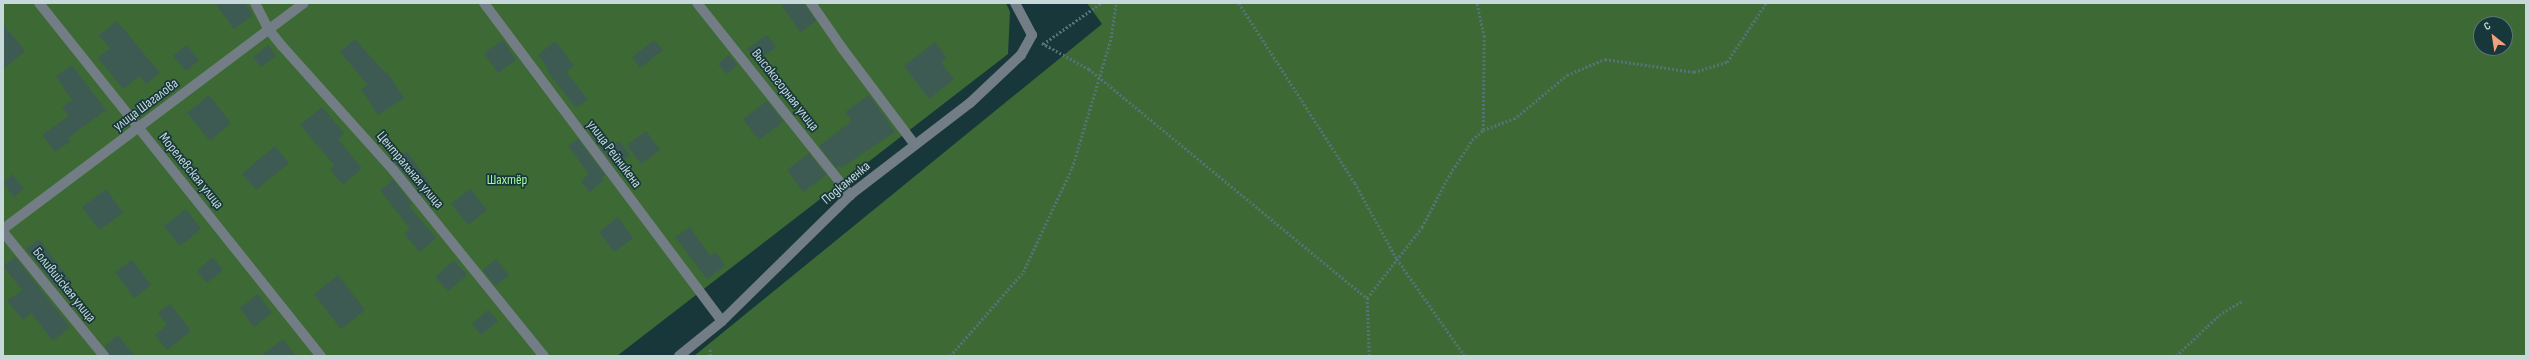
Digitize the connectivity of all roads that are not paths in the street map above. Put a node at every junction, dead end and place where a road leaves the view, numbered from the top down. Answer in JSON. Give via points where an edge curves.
{"nodes":[{"id":1,"x":39,"y":3,"type":"edge"},
{"id":2,"x":255,"y":3,"type":"edge"},
{"id":3,"x":304,"y":3,"type":"edge"},
{"id":4,"x":484,"y":3,"type":"edge"},
{"id":5,"x":698,"y":3,"type":"edge"},
{"id":6,"x":811,"y":3,"type":"edge"},
{"id":7,"x":1014,"y":3,"type":"edge"},
{"id":8,"x":269,"y":30,"type":"junction"},
{"id":9,"x":139,"y":128,"type":"junction"},
{"id":10,"x":915,"y":145,"type":"junction"},
{"id":11,"x":850,"y":195,"type":"junction"},
{"id":12,"x":3,"y":230,"type":"edge"},
{"id":13,"x":722,"y":321,"type":"junction"},
{"id":14,"x":104,"y":356,"type":"edge"},
{"id":15,"x":321,"y":356,"type":"edge"},
{"id":16,"x":544,"y":356,"type":"edge"},
{"id":17,"x":679,"y":356,"type":"edge"}],
"edges":[{"from":1,"to":9,"type":"street","name":"Морелевская улица"},
{"from":2,"to":8,"type":"street","name":"Центральная улица"},
{"from":3,"to":8,"type":"street","name":"улица Шагалова"},
{"from":4,"to":13,"type":"street","name":"улица Рейникена"},
{"from":5,"to":11,"type":"street","name":"Высокогорная улица"},
{"from":6,"to":10,"type":"street"},
{"from":7,"to":10,"type":"street","name":"Подкаменка","via":[[1032,35],[1021,54],[970,103]]},
{"from":8,"to":9,"type":"street","name":"улица Шагалова"},
{"from":8,"to":16,"type":"street","name":"Центральная улица","via":[[394,171]]},
{"from":9,"to":12,"type":"street","name":"улица Шагалова"},
{"from":9,"to":15,"type":"street","name":"Морелевская улица"},
{"from":10,"to":11,"type":"street","name":"Подкаменка"},
{"from":11,"to":13,"type":"street","name":"Подкаменка"},
{"from":12,"to":14,"type":"street","name":"Боливийская улица"},
{"from":13,"to":17,"type":"street","name":"Подкаменка"}]}
